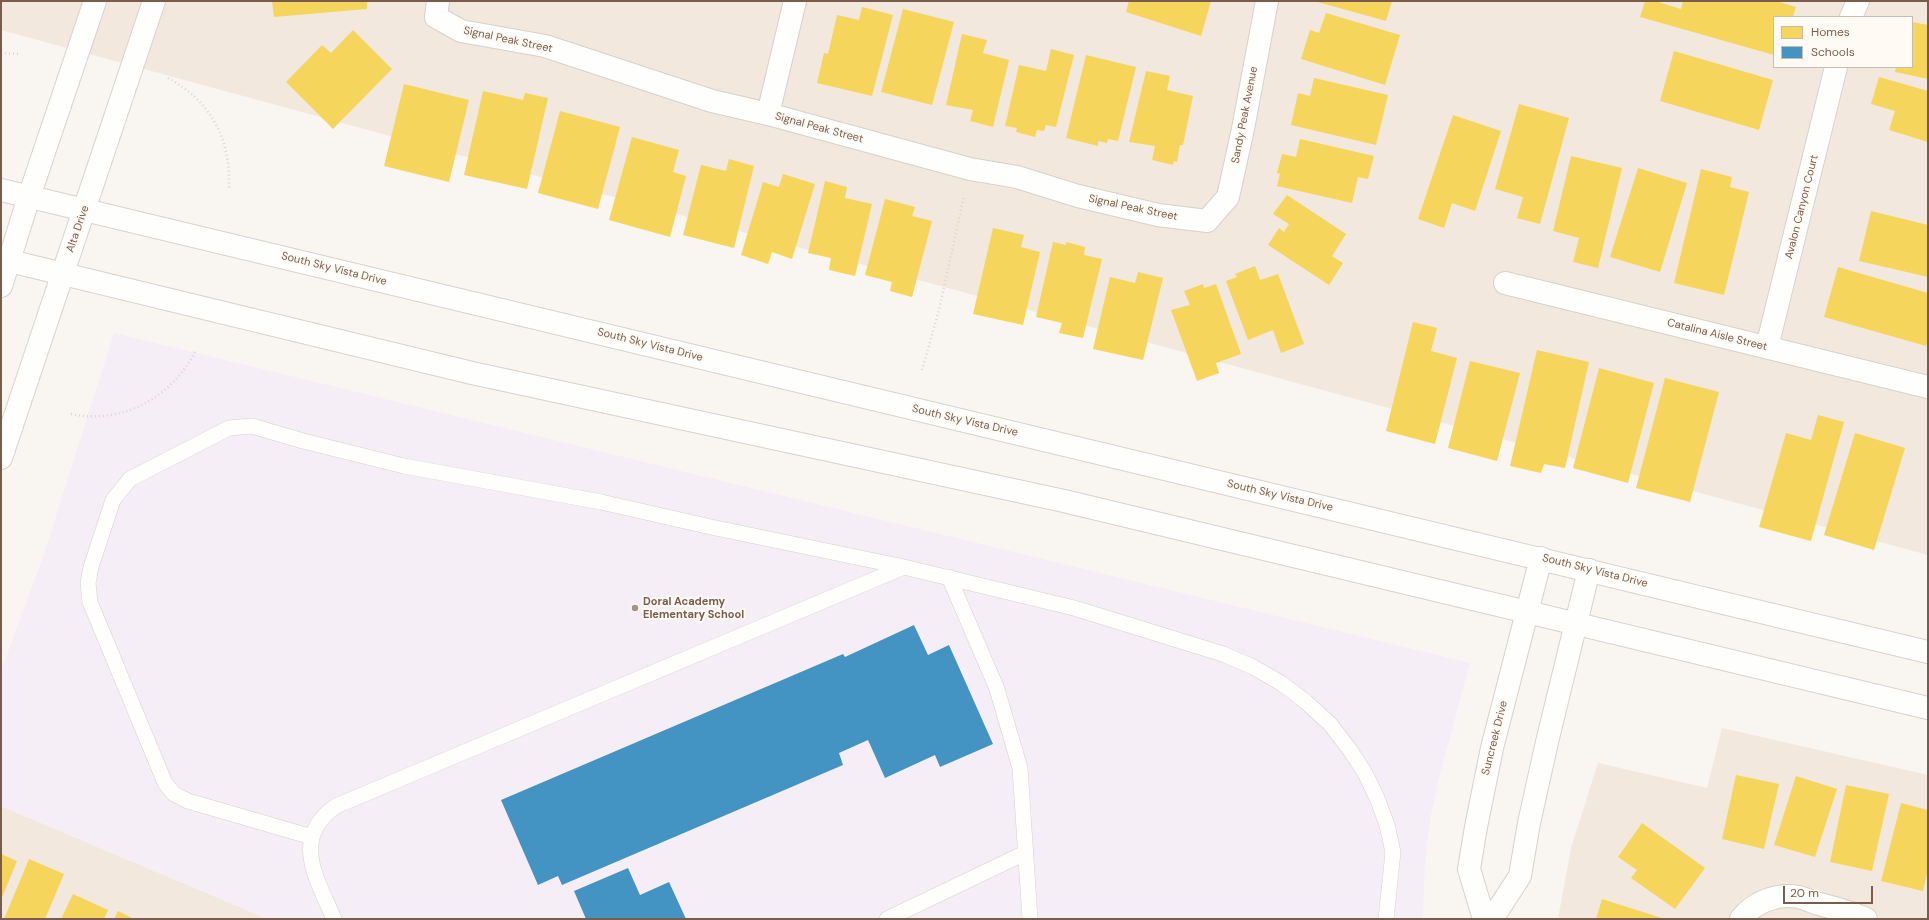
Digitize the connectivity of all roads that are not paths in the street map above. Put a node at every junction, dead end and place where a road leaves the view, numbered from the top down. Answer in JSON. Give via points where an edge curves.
{"nodes":[{"id":1,"x":95,"y":1,"type":"edge"},
{"id":2,"x":154,"y":1,"type":"edge"},
{"id":3,"x":795,"y":1,"type":"edge"},
{"id":4,"x":1267,"y":1,"type":"edge"},
{"id":5,"x":1858,"y":1,"type":"edge"},
{"id":6,"x":437,"y":9,"type":"edge"},
{"id":7,"x":1851,"y":16,"type":"edge"},
{"id":8,"x":1836,"y":68,"type":"edge"},
{"id":9,"x":768,"y":114,"type":"junction"},
{"id":10,"x":1,"y":190,"type":"edge"},
{"id":11,"x":29,"y":197,"type":"junction"},
{"id":12,"x":84,"y":210,"type":"junction"},
{"id":13,"x":1207,"y":221,"type":"joint"},
{"id":14,"x":5,"y":260,"type":"edge"},
{"id":15,"x":62,"y":274,"type":"junction"},
{"id":16,"x":1505,"y":283,"type":"dead end"},
{"id":17,"x":1,"y":286,"type":"edge"},
{"id":18,"x":1767,"y":347,"type":"junction"},
{"id":19,"x":1928,"y":387,"type":"edge"},
{"id":20,"x":1,"y":458,"type":"edge"},
{"id":21,"x":1540,"y":558,"type":"junction"},
{"id":22,"x":904,"y":567,"type":"junction"},
{"id":23,"x":1589,"y":570,"type":"junction"},
{"id":24,"x":949,"y":577,"type":"junction"},
{"id":25,"x":1526,"y":613,"type":"junction"},
{"id":26,"x":1576,"y":624,"type":"junction"},
{"id":27,"x":1928,"y":652,"type":"edge"},
{"id":28,"x":1928,"y":708,"type":"edge"},
{"id":29,"x":312,"y":838,"type":"junction"},
{"id":30,"x":1025,"y":853,"type":"junction"},
{"id":31,"x":1743,"y":916,"type":"edge"},
{"id":32,"x":334,"y":919,"type":"edge"},
{"id":33,"x":887,"y":919,"type":"edge"},
{"id":34,"x":1030,"y":919,"type":"edge"},
{"id":35,"x":1386,"y":919,"type":"edge"},
{"id":36,"x":1484,"y":919,"type":"edge"},
{"id":37,"x":1492,"y":919,"type":"edge"},
{"id":38,"x":1866,"y":919,"type":"edge"}],
"edges":[{"from":1,"to":11,"type":"main road"},
{"from":2,"to":12,"type":"main road","name":"Alta Drive"},
{"from":3,"to":9,"type":"main road"},
{"from":4,"to":13,"type":"main road","name":"Sandy Peak Avenue","via":[[1228,197]]},
{"from":5,"to":7,"type":"main road"},
{"from":6,"to":9,"type":"main road","name":"Signal Peak Street","via":[[461,31],[545,46],[712,101]]},
{"from":8,"to":18,"type":"main road","name":"Avalon Canyon Court"},
{"from":9,"to":13,"type":"main road","name":"Signal Peak Street","via":[[970,169],[1017,177],[1078,196],[1158,215]]},
{"from":10,"to":11,"type":"main road","name":"South Sky Vista Drive"},
{"from":11,"to":12,"type":"main road","name":"South Sky Vista Drive"},
{"from":11,"to":14,"type":"main road"},
{"from":12,"to":15,"type":"main road","name":"Alta Drive"},
{"from":12,"to":21,"type":"main road","name":"South Sky Vista Drive"},
{"from":14,"to":15,"type":"main road"},
{"from":14,"to":17,"type":"main road"},
{"from":15,"to":20,"type":"main road","name":"Alta Drive"},
{"from":15,"to":25,"type":"main road","via":[[472,373],[1064,501]]},
{"from":16,"to":18,"type":"main road","name":"Catalina Aisle Street"},
{"from":18,"to":19,"type":"main road","name":"Catalina Aisle Street"},
{"from":21,"to":23,"type":"main road","name":"South Sky Vista Drive"},
{"from":21,"to":25,"type":"main road","name":"Suncreek Drive"},
{"from":22,"to":24,"type":"lane"},
{"from":22,"to":29,"type":"lane","via":[[336,806],[319,821]]},
{"from":22,"to":29,"type":"lane","via":[[601,502],[404,466],[252,426],[229,428],[207,438],[130,479],[113,500],[91,567],[88,583],[90,602],[165,783],[174,794],[188,801]]},
{"from":23,"to":26,"type":"main road"},
{"from":23,"to":27,"type":"main road","name":"South Sky Vista Drive"},
{"from":24,"to":30,"type":"lane","via":[[996,690],[1020,768]]},
{"from":24,"to":35,"type":"lane","via":[[1074,608],[1223,654],[1281,683],[1306,702],[1330,724],[1350,750],[1365,773],[1387,824],[1393,852]]},
{"from":25,"to":26,"type":"main road"},
{"from":25,"to":36,"type":"main road","name":"Suncreek Drive","via":[[1482,790],[1469,869]]},
{"from":26,"to":28,"type":"main road"},
{"from":26,"to":37,"type":"main road","via":[[1529,823],[1520,876]]},
{"from":29,"to":32,"type":"lane","via":[[310,857],[313,869]]},
{"from":30,"to":33,"type":"lane"},
{"from":30,"to":34,"type":"lane"},
{"from":31,"to":38,"type":"main road","via":[[1756,905],[1784,896],[1799,897]]}]}
